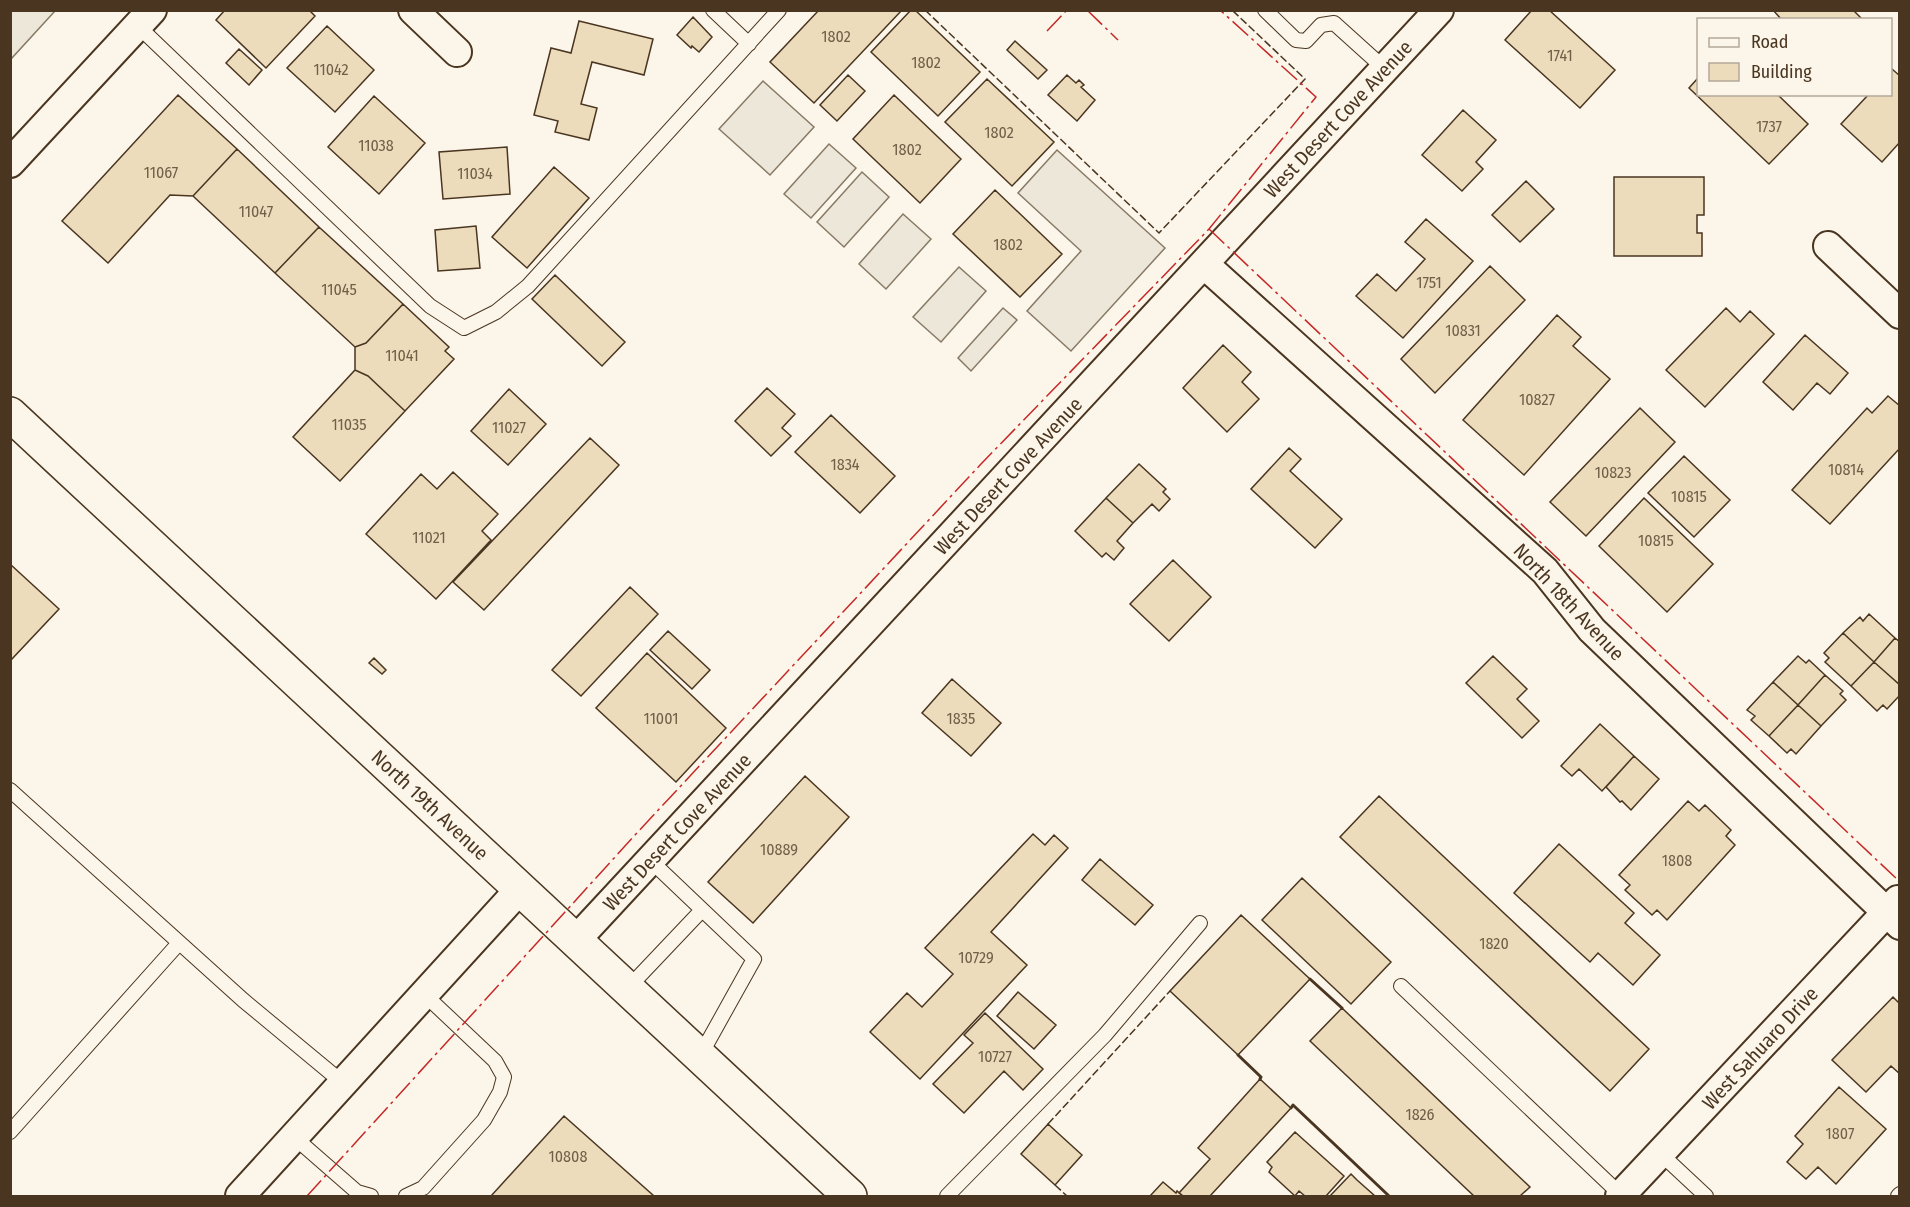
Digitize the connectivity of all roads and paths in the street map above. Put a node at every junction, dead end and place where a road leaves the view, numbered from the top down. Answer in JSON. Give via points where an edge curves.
{"nodes":[{"id":1,"x":413,"y":10,"type":"edge"},
{"id":2,"x":713,"y":10,"type":"edge"},
{"id":3,"x":779,"y":10,"type":"edge"},
{"id":4,"x":1264,"y":10,"type":"edge"},
{"id":5,"x":1439,"y":10,"type":"edge"},
{"id":6,"x":145,"y":18,"type":"edge"},
{"id":7,"x":749,"y":44,"type":"junction"},
{"id":8,"x":456,"y":52,"type":"dead end"},
{"id":9,"x":1385,"y":69,"type":"junction"},
{"id":10,"x":10,"y":164,"type":"edge"},
{"id":11,"x":1828,"y":246,"type":"dead end"},
{"id":12,"x":1204,"y":264,"type":"junction"},
{"id":13,"x":1899,"y":314,"type":"edge"},
{"id":14,"x":10,"y":414,"type":"edge"},
{"id":15,"x":10,"y":790,"type":"edge"},
{"id":16,"x":651,"y":861,"type":"junction"},
{"id":17,"x":520,"y":889,"type":"junction"},
{"id":18,"x":702,"y":909,"type":"junction"},
{"id":19,"x":1895,"y":912,"type":"edge"},
{"id":20,"x":1200,"y":923,"type":"dead end"},
{"id":21,"x":576,"y":940,"type":"junction"},
{"id":22,"x":179,"y":943,"type":"junction"},
{"id":23,"x":1401,"y":986,"type":"dead end"},
{"id":24,"x":628,"y":988,"type":"junction"},
{"id":25,"x":424,"y":994,"type":"junction"},
{"id":26,"x":700,"y":1056,"type":"junction"},
{"id":27,"x":343,"y":1083,"type":"junction"},
{"id":28,"x":10,"y":1132,"type":"edge"},
{"id":29,"x":294,"y":1137,"type":"junction"},
{"id":30,"x":1661,"y":1154,"type":"junction"},
{"id":31,"x":1621,"y":1196,"type":"edge"},
{"id":32,"x":240,"y":1197,"type":"edge"},
{"id":33,"x":370,"y":1197,"type":"edge"},
{"id":34,"x":406,"y":1197,"type":"edge"},
{"id":35,"x":850,"y":1197,"type":"edge"},
{"id":36,"x":947,"y":1197,"type":"edge"},
{"id":37,"x":1706,"y":1197,"type":"edge"}],
"edges":[{"from":1,"to":8,"type":"street"},
{"from":2,"to":7,"type":"lane"},
{"from":3,"to":7,"type":"lane"},
{"from":4,"to":9,"type":"lane","via":[[1296,40],[1306,41],[1321,25],[1334,23]]},
{"from":5,"to":9,"type":"street","name":"West Desert Cove Avenue"},
{"from":6,"to":7,"type":"lane","via":[[430,306],[464,328],[496,312],[528,286]]},
{"from":6,"to":10,"type":"street"},
{"from":9,"to":12,"type":"street","name":"West Desert Cove Avenue"},
{"from":11,"to":13,"type":"street"},
{"from":12,"to":16,"type":"street","name":"West Desert Cove Avenue"},
{"from":12,"to":19,"type":"street","name":"North 18th Avenue","via":[[1545,571],[1592,630]]},
{"from":14,"to":17,"type":"main road","name":"North 19th Avenue"},
{"from":15,"to":22,"type":"lane"},
{"from":16,"to":18,"type":"lane"},
{"from":16,"to":21,"type":"street","name":"West Desert Cove Avenue"},
{"from":17,"to":21,"type":"main road","name":"North 19th Avenue"},
{"from":17,"to":25,"type":"street"},
{"from":18,"to":24,"type":"lane"},
{"from":18,"to":26,"type":"lane","via":[[754,959]]},
{"from":19,"to":30,"type":"street","name":"West Sahuaro Drive"},
{"from":20,"to":36,"type":"lane","via":[[1105,1035]]},
{"from":21,"to":24,"type":"main road","name":"North 19th Avenue"},
{"from":22,"to":27,"type":"lane"},
{"from":22,"to":28,"type":"lane"},
{"from":23,"to":31,"type":"lane"},
{"from":24,"to":26,"type":"main road","name":"North 19th Avenue"},
{"from":25,"to":27,"type":"street"},
{"from":25,"to":34,"type":"lane","via":[[495,1061],[504,1077],[484,1120],[423,1188]]},
{"from":26,"to":35,"type":"main road","name":"North 19th Avenue"},
{"from":27,"to":29,"type":"street"},
{"from":29,"to":32,"type":"street"},
{"from":29,"to":33,"type":"lane","via":[[357,1192]]},
{"from":30,"to":31,"type":"street","name":"West Sahuaro Drive"},
{"from":30,"to":37,"type":"lane"}]}
